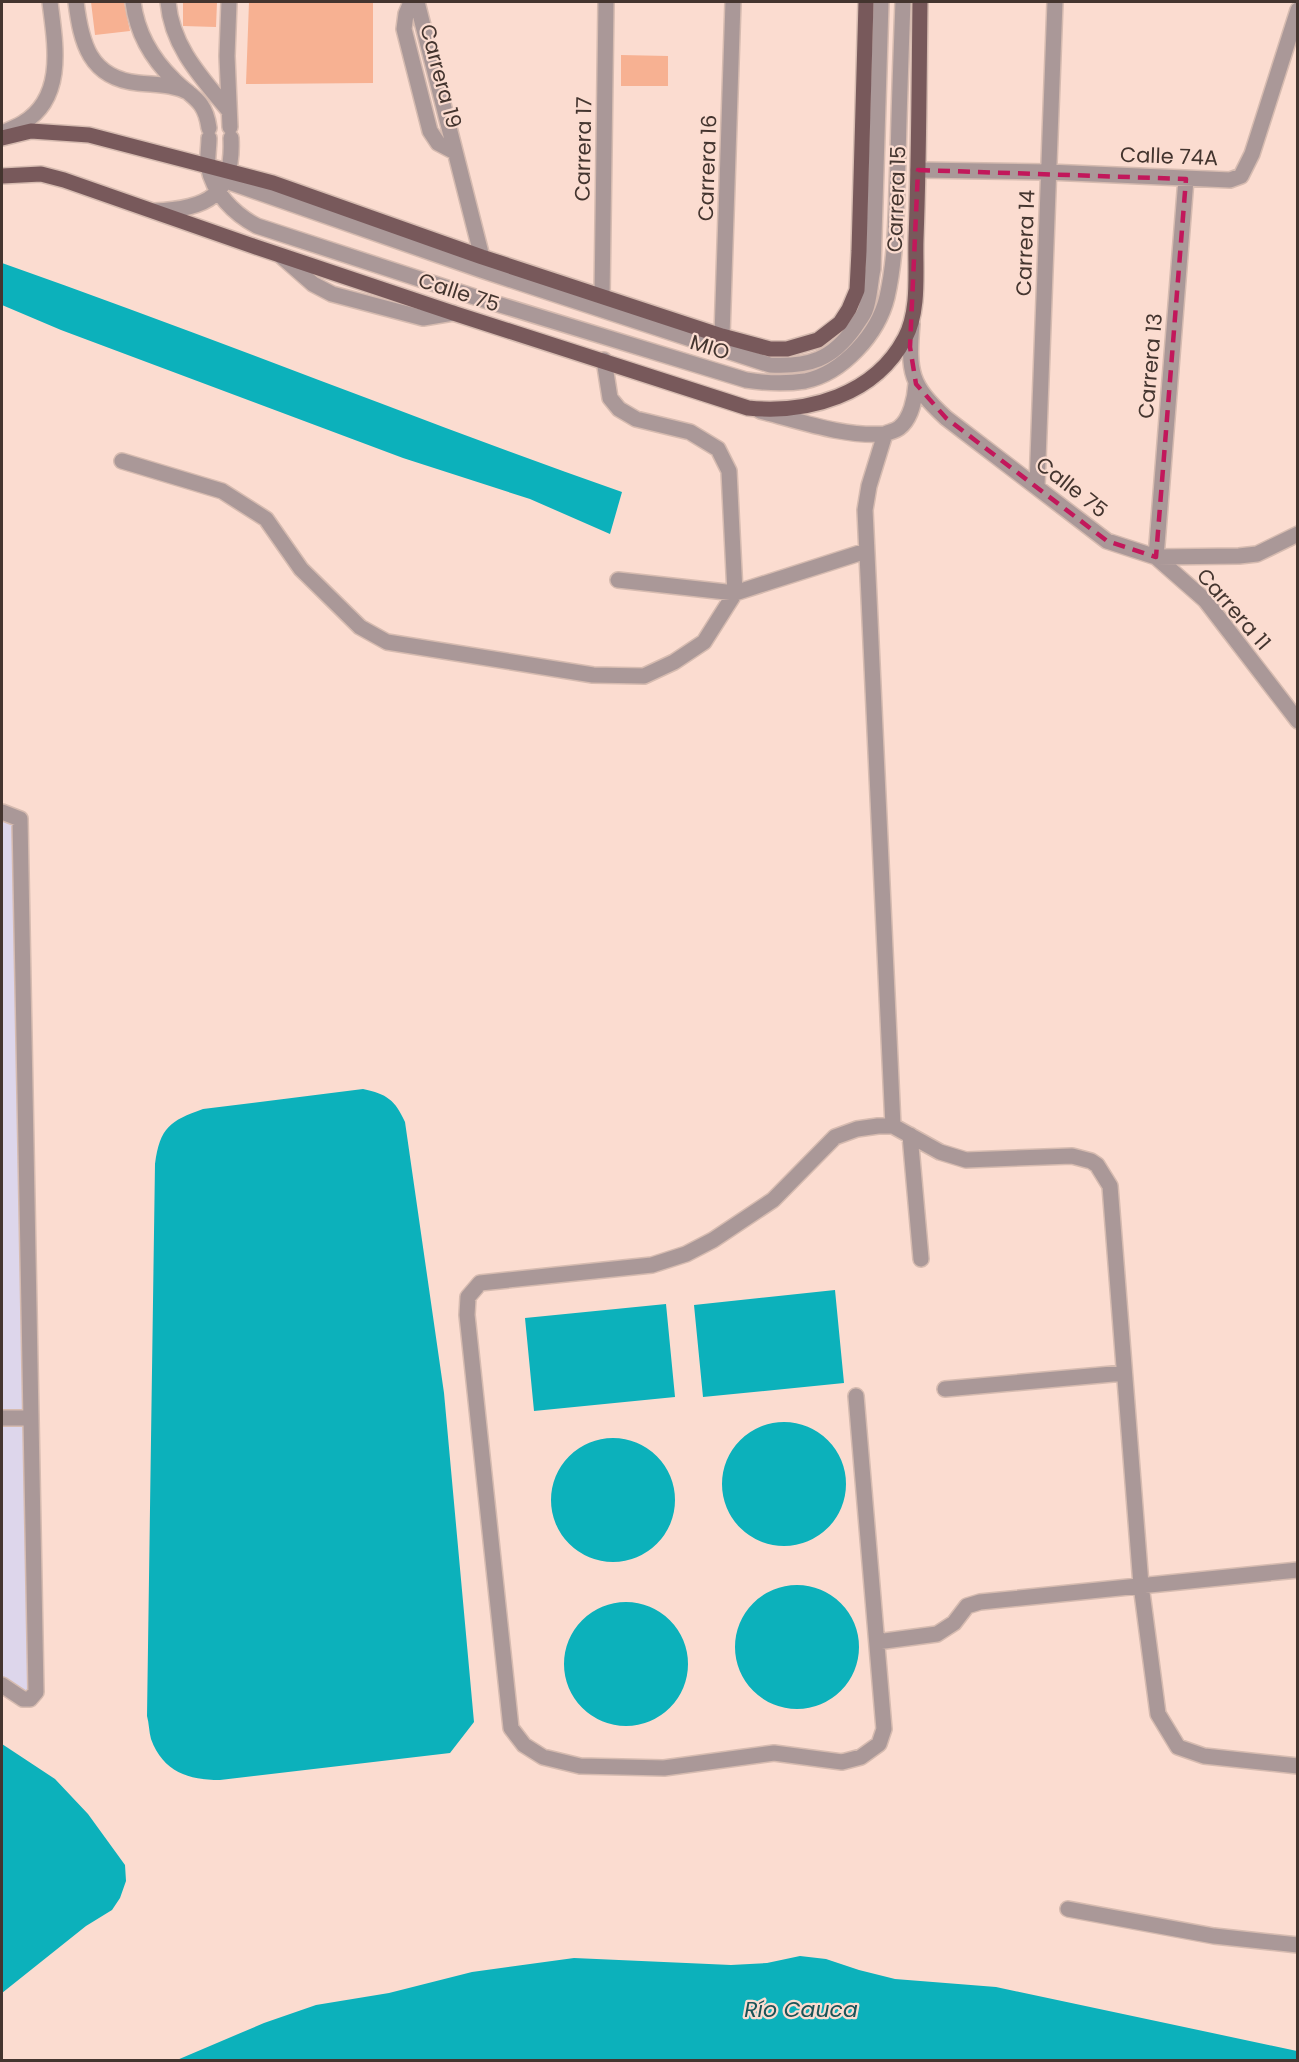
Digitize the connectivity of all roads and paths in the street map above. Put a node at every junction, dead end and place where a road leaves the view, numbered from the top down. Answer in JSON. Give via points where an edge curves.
{"nodes":[{"id":1,"x":50,"y":2,"type":"edge"},
{"id":2,"x":76,"y":2,"type":"edge"},
{"id":3,"x":133,"y":2,"type":"edge"},
{"id":4,"x":168,"y":2,"type":"edge"},
{"id":5,"x":229,"y":2,"type":"edge"},
{"id":6,"x":411,"y":2,"type":"edge"},
{"id":7,"x":417,"y":2,"type":"edge"},
{"id":8,"x":606,"y":2,"type":"edge"},
{"id":9,"x":733,"y":2,"type":"edge"},
{"id":10,"x":866,"y":2,"type":"edge"},
{"id":11,"x":881,"y":2,"type":"edge"},
{"id":12,"x":903,"y":2,"type":"edge"},
{"id":13,"x":920,"y":2,"type":"edge"},
{"id":14,"x":1054,"y":2,"type":"edge"},
{"id":15,"x":1298,"y":10,"type":"edge"},
{"id":16,"x":177,"y":40,"type":"junction"},
{"id":17,"x":167,"y":73,"type":"junction"},
{"id":18,"x":144,"y":83,"type":"junction"},
{"id":19,"x":188,"y":92,"type":"junction"},
{"id":20,"x":229,"y":111,"type":"junction"},
{"id":21,"x":2,"y":135,"type":"edge"},
{"id":22,"x":455,"y":152,"type":"junction"},
{"id":23,"x":208,"y":165,"type":"junction"},
{"id":24,"x":918,"y":170,"type":"junction"},
{"id":25,"x":1048,"y":172,"type":"junction"},
{"id":26,"x":2,"y":176,"type":"edge"},
{"id":27,"x":1186,"y":179,"type":"junction"},
{"id":28,"x":224,"y":181,"type":"junction"},
{"id":29,"x":154,"y":211,"type":"junction"},
{"id":30,"x":482,"y":257,"type":"junction"},
{"id":31,"x":602,"y":297,"type":"junction"},
{"id":32,"x":913,"y":314,"type":"junction"},
{"id":33,"x":827,"y":334,"type":"joint"},
{"id":34,"x":722,"y":336,"type":"junction"},
{"id":35,"x":604,"y":360,"type":"junction"},
{"id":36,"x":866,"y":382,"type":"joint"},
{"id":37,"x":916,"y":384,"type":"junction"},
{"id":38,"x":748,"y":408,"type":"junction"},
{"id":39,"x":885,"y":434,"type":"junction"},
{"id":40,"x":122,"y":461,"type":"dead end"},
{"id":41,"x":1037,"y":486,"type":"junction"},
{"id":42,"x":1298,"y":534,"type":"edge"},
{"id":43,"x":866,"y":551,"type":"junction"},
{"id":44,"x":1156,"y":556,"type":"junction"},
{"id":45,"x":618,"y":580,"type":"dead end"},
{"id":46,"x":735,"y":593,"type":"junction"},
{"id":47,"x":1298,"y":721,"type":"edge"},
{"id":48,"x":2,"y":812,"type":"edge"},
{"id":49,"x":893,"y":1126,"type":"junction"},
{"id":50,"x":910,"y":1136,"type":"junction"},
{"id":51,"x":921,"y":1259,"type":"dead end"},
{"id":52,"x":1124,"y":1373,"type":"junction"},
{"id":53,"x":945,"y":1389,"type":"dead end"},
{"id":54,"x":856,"y":1396,"type":"dead end"},
{"id":55,"x":2,"y":1418,"type":"edge"},
{"id":56,"x":31,"y":1418,"type":"junction"},
{"id":57,"x":1298,"y":1570,"type":"edge"},
{"id":58,"x":1141,"y":1585,"type":"junction"},
{"id":59,"x":877,"y":1642,"type":"junction"},
{"id":60,"x":2,"y":1685,"type":"edge"},
{"id":61,"x":1298,"y":1766,"type":"edge"},
{"id":62,"x":1068,"y":1909,"type":"dead end"},
{"id":63,"x":1298,"y":1945,"type":"edge"}],
"edges":[{"from":1,"to":21,"type":"street","via":[[56,51],[54,79],[43,103],[25,122]]},
{"from":2,"to":18,"type":"street","via":[[81,36],[90,57],[117,77]]},
{"from":3,"to":17,"type":"street","via":[[140,34]]},
{"from":4,"to":16,"type":"street"},
{"from":5,"to":20,"type":"street"},
{"from":6,"to":22,"type":"street","name":"Carrera 19","via":[[404,29],[430,131],[438,143]]},
{"from":7,"to":22,"type":"street","name":"Carrera 19"},
{"from":8,"to":31,"type":"street","name":"Carrera 17"},
{"from":9,"to":34,"type":"street","name":"Carrera 16"},
{"from":10,"to":33,"type":"main road","name":"Carrera 15","via":[[858,278],[849,309]]},
{"from":11,"to":28,"type":"street","name":"MIO","via":[[873,269],[865,311],[847,338],[818,360],[795,366],[770,364]]},
{"from":12,"to":28,"type":"street","name":"MIO","via":[[895,234],[886,299],[874,328],[860,346],[844,361],[806,381],[768,384],[746,380],[257,226],[232,210]]},
{"from":13,"to":24,"type":"main road","name":"Carrera 15"},
{"from":14,"to":25,"type":"street","name":"Carrera 14"},
{"from":15,"to":27,"type":"street","name":"Calle 74A","via":[[1248,166],[1241,176],[1230,180]]},
{"from":16,"to":17,"type":"street","via":[[174,64]]},
{"from":16,"to":20,"type":"street","via":[[190,63]]},
{"from":17,"to":18,"type":"street"},
{"from":17,"to":19,"type":"street"},
{"from":18,"to":19,"type":"street","via":[[176,86]]},
{"from":19,"to":23,"type":"street","name":"MIO","via":[[206,110]]},
{"from":20,"to":28,"type":"street","via":[[232,159]]},
{"from":21,"to":23,"type":"main road","name":"Calle 75","via":[[31,131],[89,135]]},
{"from":22,"to":30,"type":"street","name":"Carrera 19"},
{"from":23,"to":28,"type":"main road","name":"Calle 75"},
{"from":23,"to":28,"type":"street","name":"MIO"},
{"from":24,"to":25,"type":"street","name":"Calle 74A"},
{"from":24,"to":32,"type":"main road","name":"Carrera 15"},
{"from":25,"to":27,"type":"street","name":"Calle 74A"},
{"from":25,"to":41,"type":"street","name":"Carrera 14"},
{"from":26,"to":29,"type":"main road","name":"Calle 75","via":[[41,174]]},
{"from":27,"to":44,"type":"street","name":"Carrera 13"},
{"from":28,"to":29,"type":"street","via":[[195,206]]},
{"from":28,"to":30,"type":"main road","name":"Calle 75","via":[[273,183]]},
{"from":29,"to":35,"type":"main road","name":"Calle 75"},
{"from":30,"to":31,"type":"main road","name":"Calle 75"},
{"from":31,"to":34,"type":"main road","name":"Calle 75"},
{"from":32,"to":36,"type":"main road","name":"Carrera 15","via":[[898,350]]},
{"from":32,"to":37,"type":"street","name":"Calle 75","via":[[911,366]]},
{"from":33,"to":34,"type":"main road","name":"Calle 75","via":[[787,349],[770,349]]},
{"from":35,"to":38,"type":"main road","name":"Calle 75"},
{"from":35,"to":46,"type":"street","via":[[610,398],[619,409],[636,419],[690,432],[718,449],[729,471]]},
{"from":36,"to":38,"type":"main road","name":"Calle 75","via":[[809,406],[783,410]]},
{"from":37,"to":39,"type":"street","via":[[915,400],[900,428]]},
{"from":37,"to":41,"type":"street","name":"Calle 75","via":[[946,418]]},
{"from":38,"to":39,"type":"street","via":[[853,433]]},
{"from":39,"to":43,"type":"street","via":[[865,510]]},
{"from":40,"to":46,"type":"street","via":[[222,491],[266,519],[301,569],[360,627],[387,642],[592,675],[644,676],[674,663],[704,642]]},
{"from":41,"to":44,"type":"street","name":"Calle 75","via":[[1107,541]]},
{"from":42,"to":44,"type":"street","name":"Calle 75","via":[[1257,554]]},
{"from":43,"to":46,"type":"street"},
{"from":43,"to":49,"type":"street"},
{"from":44,"to":47,"type":"street","name":"Carrera 11","via":[[1204,600]]},
{"from":45,"to":46,"type":"street"},
{"from":48,"to":56,"type":"street","via":[[20,819]]},
{"from":49,"to":50,"type":"street"},
{"from":49,"to":59,"type":"street","via":[[857,1129],[835,1137],[773,1200],[686,1254],[651,1265],[480,1283],[468,1297],[467,1315],[511,1728],[524,1745],[543,1757],[580,1766],[664,1768],[774,1753],[842,1762],[861,1757],[879,1744],[884,1729]]},
{"from":50,"to":51,"type":"street"},
{"from":50,"to":52,"type":"street","via":[[966,1160],[1072,1156],[1097,1165],[1110,1186]]},
{"from":52,"to":53,"type":"street"},
{"from":52,"to":58,"type":"street"},
{"from":54,"to":59,"type":"street"},
{"from":55,"to":56,"type":"street"},
{"from":56,"to":60,"type":"street","via":[[36,1692],[30,1699],[23,1699]]},
{"from":57,"to":58,"type":"street"},
{"from":58,"to":59,"type":"street","via":[[980,1602],[967,1606],[954,1623],[937,1634]]},
{"from":58,"to":61,"type":"street","via":[[1158,1714],[1178,1747],[1204,1756]]},
{"from":62,"to":63,"type":"street","via":[[1214,1936]]}]}
